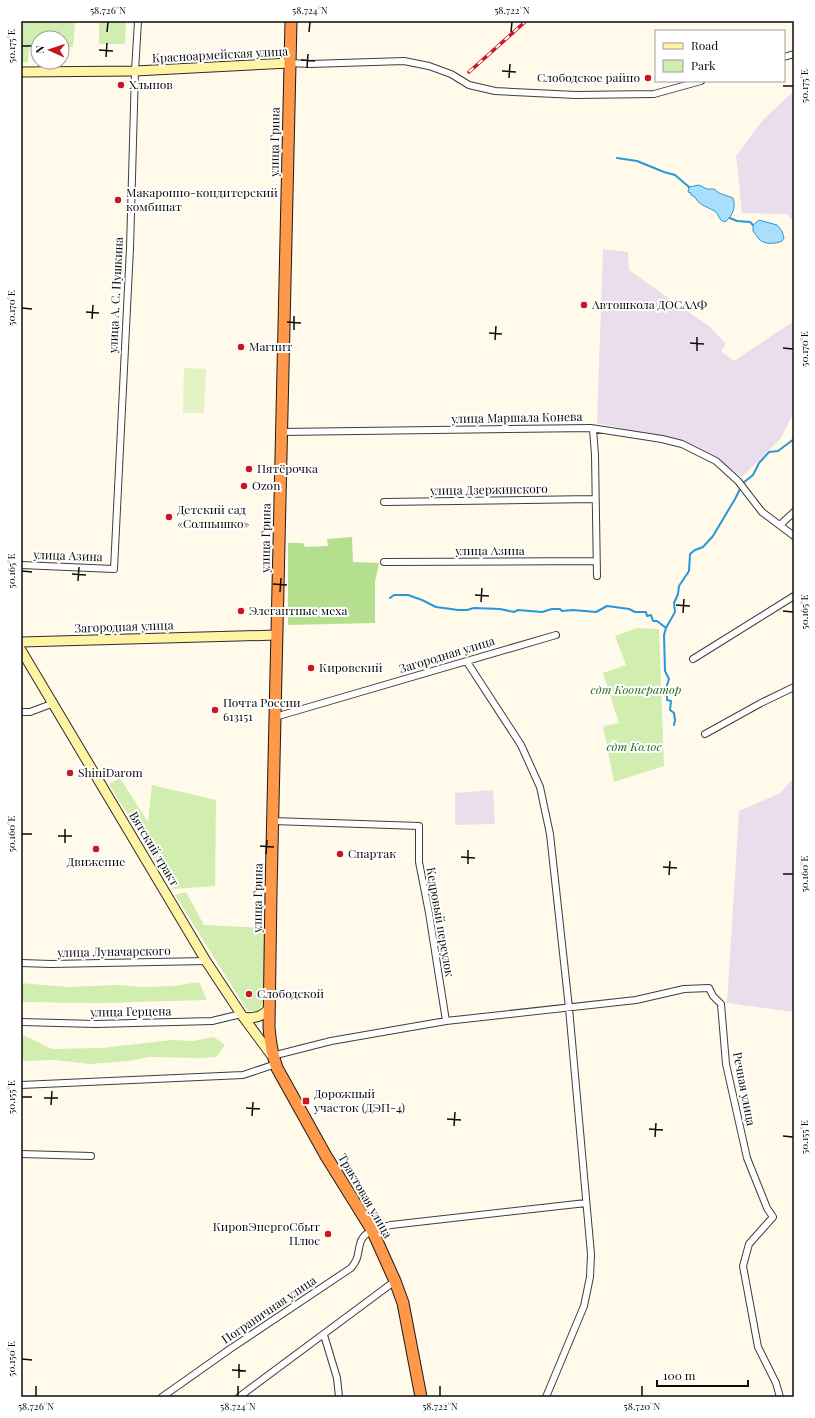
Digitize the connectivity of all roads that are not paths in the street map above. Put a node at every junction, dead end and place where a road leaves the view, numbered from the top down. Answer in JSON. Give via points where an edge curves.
{"nodes":[{"id":1,"x":138,"y":21,"type":"edge"},
{"id":2,"x":290,"y":21,"type":"edge"},
{"id":3,"x":290,"y":63,"type":"junction"},
{"id":4,"x":135,"y":71,"type":"junction"},
{"id":5,"x":21,"y":72,"type":"edge"},
{"id":6,"x":697,"y":82,"type":"edge"},
{"id":7,"x":593,"y":429,"type":"junction"},
{"id":8,"x":281,"y":432,"type":"junction"},
{"id":9,"x":595,"y":499,"type":"junction"},
{"id":10,"x":384,"y":502,"type":"dead end"},
{"id":11,"x":794,"y":512,"type":"edge"},
{"id":12,"x":780,"y":525,"type":"junction"},
{"id":13,"x":794,"y":536,"type":"edge"},
{"id":14,"x":596,"y":561,"type":"junction"},
{"id":15,"x":384,"y":562,"type":"dead end"},
{"id":16,"x":21,"y":565,"type":"edge"},
{"id":17,"x":114,"y":569,"type":"joint"},
{"id":18,"x":596,"y":576,"type":"dead end"},
{"id":19,"x":794,"y":596,"type":"edge"},
{"id":20,"x":276,"y":635,"type":"junction"},
{"id":21,"x":556,"y":635,"type":"dead end"},
{"id":22,"x":21,"y":642,"type":"edge"},
{"id":23,"x":21,"y":650,"type":"edge"},
{"id":24,"x":693,"y":659,"type":"dead end"},
{"id":25,"x":467,"y":662,"type":"junction"},
{"id":26,"x":794,"y":687,"type":"edge"},
{"id":27,"x":54,"y":703,"type":"junction"},
{"id":28,"x":21,"y":712,"type":"edge"},
{"id":29,"x":275,"y":717,"type":"junction"},
{"id":30,"x":705,"y":734,"type":"dead end"},
{"id":31,"x":273,"y":821,"type":"junction"},
{"id":32,"x":206,"y":962,"type":"junction"},
{"id":33,"x":21,"y":963,"type":"edge"},
{"id":34,"x":269,"y":1008,"type":"junction"},
{"id":35,"x":569,"y":1008,"type":"junction"},
{"id":36,"x":242,"y":1016,"type":"junction"},
{"id":37,"x":446,"y":1021,"type":"junction"},
{"id":38,"x":21,"y":1022,"type":"edge"},
{"id":39,"x":274,"y":1060,"type":"junction"},
{"id":40,"x":21,"y":1085,"type":"edge"},
{"id":41,"x":21,"y":1154,"type":"edge"},
{"id":42,"x":91,"y":1156,"type":"dead end"},
{"id":43,"x":586,"y":1203,"type":"junction"},
{"id":44,"x":372,"y":1230,"type":"junction"},
{"id":45,"x":395,"y":1281,"type":"junction"},
{"id":46,"x":324,"y":1335,"type":"junction"},
{"id":47,"x":162,"y":1397,"type":"edge"},
{"id":48,"x":239,"y":1397,"type":"edge"},
{"id":49,"x":339,"y":1397,"type":"edge"},
{"id":50,"x":421,"y":1397,"type":"edge"},
{"id":51,"x":546,"y":1397,"type":"edge"},
{"id":52,"x":780,"y":1397,"type":"edge"}],
"edges":[{"from":1,"to":4,"type":"street","name":"улица А. С. Пушкина"},
{"from":2,"to":3,"type":"highway","name":"улица Грина"},
{"from":3,"to":4,"type":"main road","name":"Красноармейская улица"},
{"from":3,"to":6,"type":"street","name":"Красноармейская улица","via":[[404,61],[429,66],[452,74],[469,85],[489,89],[576,95],[654,94]]},
{"from":3,"to":8,"type":"highway","name":"улица Грина"},
{"from":4,"to":5,"type":"main road","name":"Красноармейская улица"},
{"from":4,"to":17,"type":"street","name":"улица А. С. Пушкина"},
{"from":7,"to":8,"type":"street","name":"улица Маршала Конева"},
{"from":7,"to":9,"type":"street"},
{"from":7,"to":12,"type":"street","name":"улица Маршала Конева","via":[[682,444],[716,461],[742,485],[762,512]]},
{"from":8,"to":20,"type":"highway","name":"улица Грина"},
{"from":9,"to":10,"type":"street","name":"улица Дзержинского"},
{"from":9,"to":14,"type":"street"},
{"from":11,"to":12,"type":"street"},
{"from":12,"to":13,"type":"street","name":"улица Маршала Конева"},
{"from":14,"to":15,"type":"street","name":"улица Азина"},
{"from":14,"to":18,"type":"street"},
{"from":16,"to":17,"type":"street","name":"улица Азина"},
{"from":19,"to":24,"type":"street"},
{"from":20,"to":22,"type":"main road","name":"Загородная улица"},
{"from":20,"to":29,"type":"highway","name":"улица Грина"},
{"from":21,"to":25,"type":"street","name":"Загородная улица"},
{"from":23,"to":27,"type":"main road","name":"Вятский тракт"},
{"from":25,"to":29,"type":"street","name":"Загородная улица"},
{"from":25,"to":35,"type":"street","via":[[521,745],[540,787],[550,834]]},
{"from":26,"to":30,"type":"street","via":[[761,702]]},
{"from":27,"to":28,"type":"street","via":[[30,712]]},
{"from":27,"to":32,"type":"main road","name":"Вятский тракт"},
{"from":29,"to":31,"type":"highway","name":"улица Грина"},
{"from":31,"to":34,"type":"highway","name":"улица Грина"},
{"from":31,"to":37,"type":"street","name":"Кедровый переулок","via":[[419,826],[419,862]]},
{"from":32,"to":33,"type":"street","name":"улица Луначарского"},
{"from":32,"to":36,"type":"main road","name":"Вятский тракт"},
{"from":34,"to":36,"type":"main road","via":[[258,1017]]},
{"from":34,"to":39,"type":"highway","name":"улица Грина"},
{"from":35,"to":37,"type":"street"},
{"from":35,"to":43,"type":"street"},
{"from":35,"to":52,"type":"street","name":"Речная улица","via":[[636,1000],[684,989],[709,988],[721,1004],[726,1064],[747,1158],[773,1217],[750,1244],[743,1266],[758,1347]]},
{"from":36,"to":38,"type":"street","name":"улица Герцена","via":[[212,1020],[96,1024]]},
{"from":36,"to":39,"type":"main road","name":"Вятский тракт"},
{"from":37,"to":39,"type":"street","via":[[331,1041]]},
{"from":39,"to":40,"type":"street","via":[[243,1075]]},
{"from":39,"to":44,"type":"highway","name":"Трактовая улица","via":[[326,1156]]},
{"from":41,"to":42,"type":"street"},
{"from":43,"to":44,"type":"street","via":[[391,1225]]},
{"from":43,"to":51,"type":"street","via":[[591,1254],[590,1277],[584,1306]]},
{"from":44,"to":45,"type":"highway","name":"Трактовая улица"},
{"from":44,"to":47,"type":"street","name":"Пограничная улица","via":[[363,1236],[358,1259],[351,1268]]},
{"from":45,"to":46,"type":"street"},
{"from":45,"to":50,"type":"highway","name":"Трактовая улица","via":[[403,1303]]},
{"from":46,"to":48,"type":"street"},
{"from":46,"to":49,"type":"street","via":[[337,1378]]}]}
